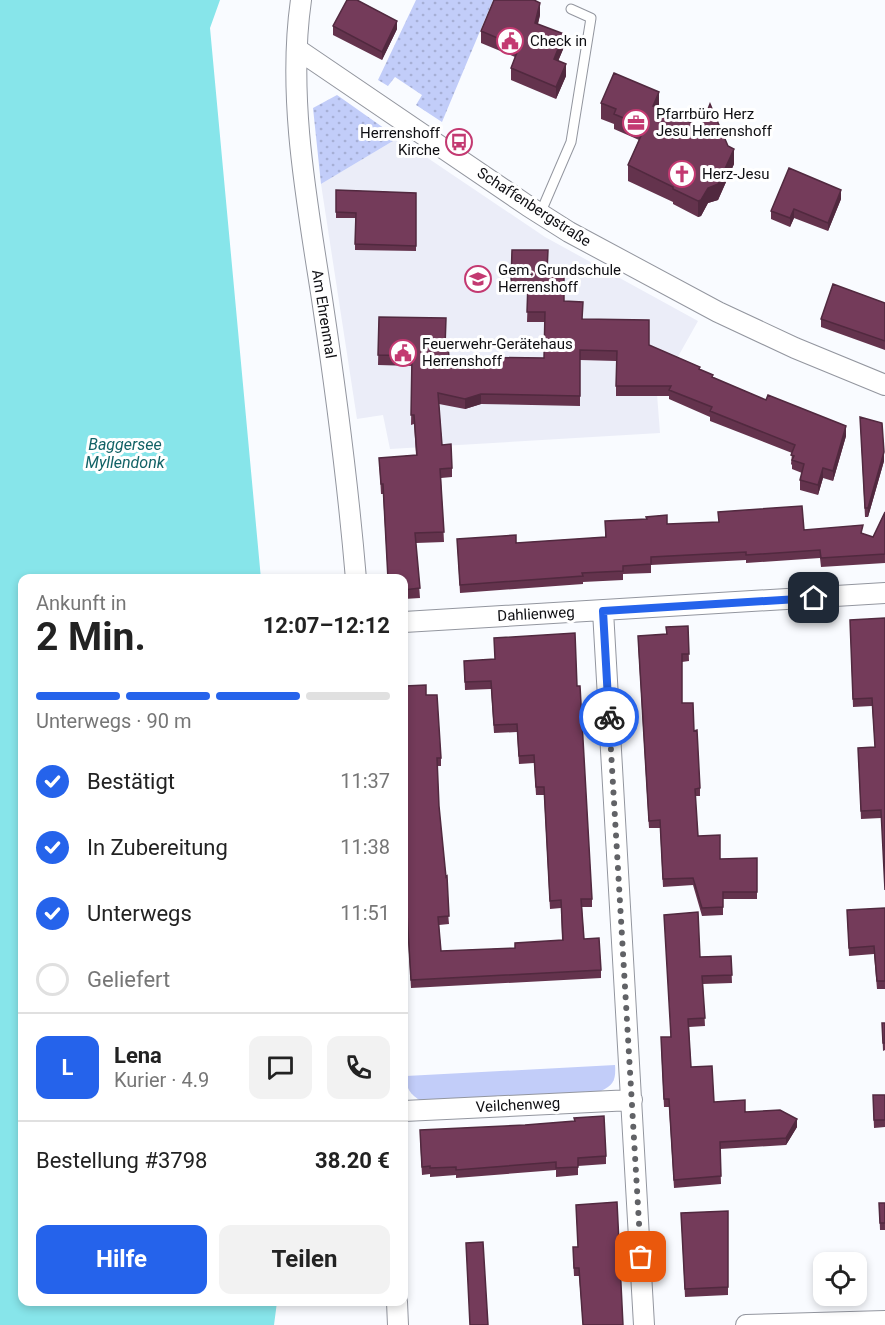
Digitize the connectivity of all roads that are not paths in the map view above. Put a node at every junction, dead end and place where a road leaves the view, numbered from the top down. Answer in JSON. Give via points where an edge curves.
{"nodes":[{"id":1,"x":301,"y":0,"type":"edge"},
{"id":2,"x":571,"y":9,"type":"dead end"},
{"id":3,"x":297,"y":49,"type":"junction"},
{"id":4,"x":540,"y":214,"type":"junction"},
{"id":5,"x":885,"y":385,"type":"edge"},
{"id":6,"x":355,"y":574,"type":"edge"},
{"id":7,"x":885,"y":593,"type":"edge"},
{"id":8,"x":603,"y":611,"type":"junction"},
{"id":9,"x":408,"y":622,"type":"edge"},
{"id":10,"x":632,"y":1100,"type":"junction"},
{"id":11,"x":408,"y":1112,"type":"edge"},
{"id":12,"x":397,"y":1306,"type":"edge"},
{"id":13,"x":885,"y":1321,"type":"edge"},
{"id":14,"x":398,"y":1325,"type":"edge"},
{"id":15,"x":644,"y":1325,"type":"edge"},
{"id":16,"x":746,"y":1325,"type":"edge"}],
"edges":[{"from":1,"to":3,"type":"street","name":"Am Ehrenmal"},
{"from":2,"to":4,"type":"lane","via":[[591,18],[571,142]]},
{"from":3,"to":4,"type":"street","name":"Schaffenbergstraße"},
{"from":3,"to":6,"type":"street","name":"Am Ehrenmal","via":[[298,108],[309,215],[340,422]]},
{"from":4,"to":5,"type":"street","name":"Schaffenbergstraße","via":[[718,312]]},
{"from":7,"to":8,"type":"street","name":"Dahlienweg"},
{"from":8,"to":9,"type":"street","name":"Dahlienweg"},
{"from":8,"to":10,"type":"street"},
{"from":10,"to":11,"type":"street","name":"Veilchenweg"},
{"from":10,"to":15,"type":"street"},
{"from":12,"to":14,"type":"street"},
{"from":13,"to":16,"type":"street"}]}
